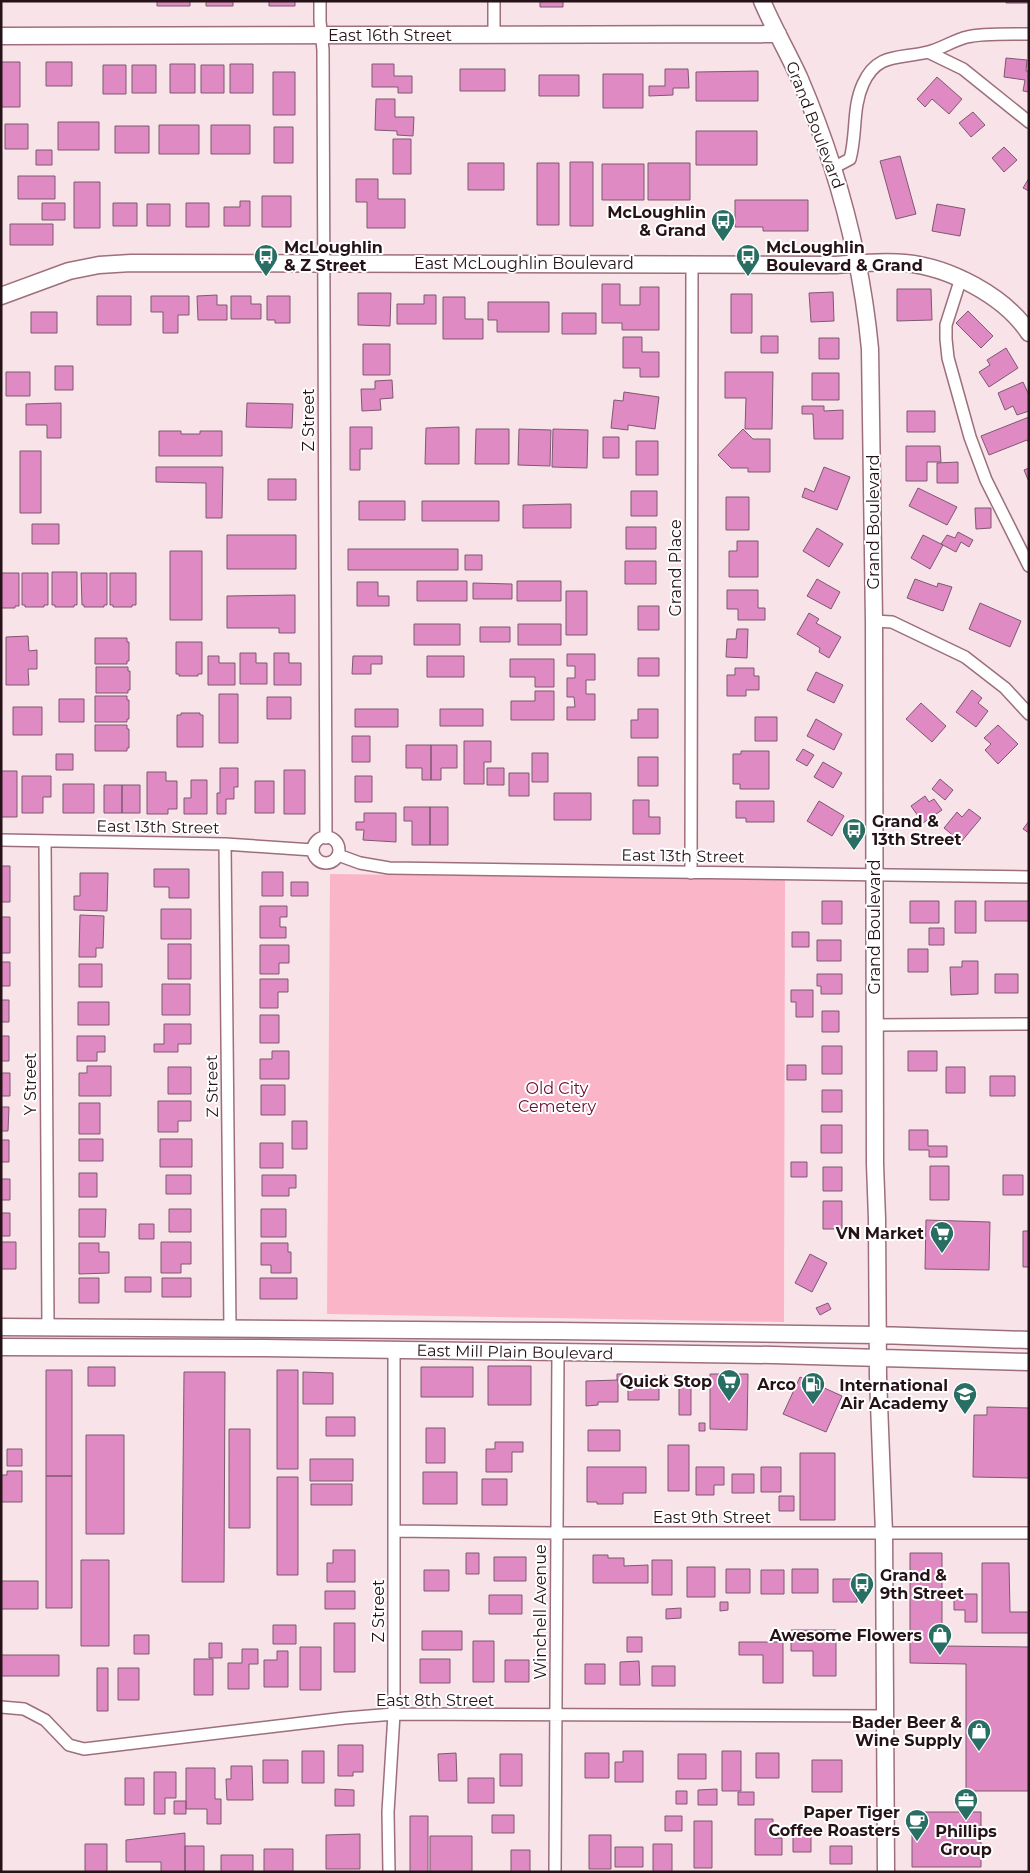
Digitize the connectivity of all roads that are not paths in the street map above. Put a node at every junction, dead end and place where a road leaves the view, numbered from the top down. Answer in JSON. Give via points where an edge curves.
{"nodes":[{"id":1,"x":320,"y":1,"type":"edge"},
{"id":2,"x":494,"y":1,"type":"edge"},
{"id":3,"x":762,"y":1,"type":"edge"},
{"id":4,"x":778,"y":34,"type":"junction"},
{"id":5,"x":1029,"y":34,"type":"edge"},
{"id":6,"x":494,"y":35,"type":"junction"},
{"id":7,"x":1,"y":36,"type":"edge"},
{"id":8,"x":322,"y":36,"type":"junction"},
{"id":9,"x":928,"y":52,"type":"junction"},
{"id":10,"x":1029,"y":122,"type":"edge"},
{"id":11,"x":833,"y":168,"type":"junction"},
{"id":12,"x":692,"y":263,"type":"junction"},
{"id":13,"x":323,"y":264,"type":"junction"},
{"id":14,"x":859,"y":264,"type":"junction"},
{"id":15,"x":961,"y":278,"type":"junction"},
{"id":16,"x":1,"y":296,"type":"edge"},
{"id":17,"x":1029,"y":333,"type":"edge"},
{"id":18,"x":1029,"y":566,"type":"edge"},
{"id":19,"x":874,"y":621,"type":"junction"},
{"id":20,"x":1029,"y":714,"type":"edge"},
{"id":21,"x":326,"y":838,"type":"junction"},
{"id":22,"x":1,"y":840,"type":"edge"},
{"id":23,"x":44,"y":841,"type":"junction"},
{"id":24,"x":226,"y":844,"type":"junction"},
{"id":25,"x":313,"y":850,"type":"junction"},
{"id":26,"x":338,"y":855,"type":"junction"},
{"id":27,"x":691,"y":873,"type":"junction"},
{"id":28,"x":875,"y":876,"type":"junction"},
{"id":29,"x":1029,"y":877,"type":"edge"},
{"id":30,"x":1029,"y":1024,"type":"edge"},
{"id":31,"x":874,"y":1025,"type":"junction"},
{"id":32,"x":1,"y":1327,"type":"edge"},
{"id":33,"x":48,"y":1328,"type":"junction"},
{"id":34,"x":230,"y":1328,"type":"junction"},
{"id":35,"x":878,"y":1335,"type":"junction"},
{"id":36,"x":1029,"y":1340,"type":"edge"},
{"id":37,"x":1,"y":1347,"type":"edge"},
{"id":38,"x":394,"y":1349,"type":"junction"},
{"id":39,"x":558,"y":1353,"type":"junction"},
{"id":40,"x":878,"y":1357,"type":"junction"},
{"id":41,"x":1029,"y":1362,"type":"edge"},
{"id":42,"x":395,"y":1531,"type":"junction"},
{"id":43,"x":557,"y":1533,"type":"junction"},
{"id":44,"x":884,"y":1533,"type":"junction"},
{"id":45,"x":1029,"y":1533,"type":"edge"},
{"id":46,"x":1,"y":1707,"type":"edge"},
{"id":47,"x":394,"y":1714,"type":"junction"},
{"id":48,"x":556,"y":1716,"type":"junction"},
{"id":49,"x":885,"y":1716,"type":"junction"},
{"id":50,"x":389,"y":1872,"type":"edge"},
{"id":51,"x":555,"y":1872,"type":"edge"},
{"id":52,"x":886,"y":1872,"type":"edge"}],
"edges":[{"from":1,"to":8,"type":"street","name":"Z Street"},
{"from":2,"to":6,"type":"street"},
{"from":3,"to":4,"type":"main road","name":"Grand Boulevard"},
{"from":4,"to":6,"type":"main road","name":"East 16th Street"},
{"from":4,"to":11,"type":"main road","name":"Grand Boulevard","via":[[806,94]]},
{"from":5,"to":9,"type":"street","via":[[968,36]]},
{"from":6,"to":8,"type":"main road","name":"East 16th Street"},
{"from":7,"to":8,"type":"main road","name":"East 16th Street"},
{"from":8,"to":13,"type":"street","name":"Z Street"},
{"from":9,"to":10,"type":"street","via":[[963,69]]},
{"from":9,"to":11,"type":"street","via":[[894,56],[876,64],[863,82],[857,102],[850,159]]},
{"from":11,"to":14,"type":"main road","name":"Grand Boulevard"},
{"from":12,"to":13,"type":"main road","name":"East McLoughlin Boulevard"},
{"from":12,"to":14,"type":"main road","name":"East McLoughlin Boulevard"},
{"from":12,"to":27,"type":"street","name":"Grand Place"},
{"from":13,"to":16,"type":"main road","name":"East McLoughlin Boulevard","via":[[99,265],[69,271]]},
{"from":13,"to":21,"type":"street","name":"Z Street"},
{"from":14,"to":15,"type":"main road","name":"East McLoughlin Boulevard","via":[[905,263]]},
{"from":14,"to":19,"type":"main road","name":"Grand Boulevard","via":[[871,378]]},
{"from":15,"to":17,"type":"main road","name":"East McLoughlin Boulevard","via":[[999,302]]},
{"from":15,"to":18,"type":"street","via":[[946,325],[948,358],[986,480]]},
{"from":19,"to":20,"type":"street","via":[[892,622],[965,657],[1005,688]]},
{"from":19,"to":28,"type":"main road","name":"Grand Boulevard"},
{"from":21,"to":25,"type":"street","via":[[317,842]]},
{"from":21,"to":26,"type":"street","via":[[336,843]]},
{"from":22,"to":23,"type":"street","name":"East 13th Street"},
{"from":23,"to":24,"type":"street","name":"East 13th Street"},
{"from":23,"to":33,"type":"street","name":"Y Street"},
{"from":24,"to":25,"type":"street","name":"East 13th Street"},
{"from":24,"to":34,"type":"street","name":"Z Street"},
{"from":25,"to":26,"type":"street","via":[[317,859],[324,863],[333,861]]},
{"from":26,"to":27,"type":"street","name":"East 13th Street","via":[[389,868]]},
{"from":27,"to":28,"type":"street","name":"East 13th Street"},
{"from":28,"to":29,"type":"street","name":"East 13th Street"},
{"from":28,"to":31,"type":"main road","name":"Grand Boulevard"},
{"from":30,"to":31,"type":"street"},
{"from":31,"to":35,"type":"main road","name":"Grand Boulevard"},
{"from":32,"to":33,"type":"main road","name":"East Mill Plain Boulevard"},
{"from":33,"to":34,"type":"main road","name":"East Mill Plain Boulevard"},
{"from":34,"to":35,"type":"main road","name":"East Mill Plain Boulevard"},
{"from":35,"to":36,"type":"main road","name":"East Mill Plain Boulevard"},
{"from":35,"to":40,"type":"main road","name":"Grand Boulevard"},
{"from":37,"to":38,"type":"main road","name":"East Mill Plain Boulevard"},
{"from":38,"to":39,"type":"main road","name":"East Mill Plain Boulevard"},
{"from":38,"to":42,"type":"street","name":"Z Street"},
{"from":39,"to":40,"type":"main road","name":"East Mill Plain Boulevard"},
{"from":39,"to":43,"type":"street","name":"Winchell Avenue"},
{"from":40,"to":41,"type":"main road","name":"East Mill Plain Boulevard"},
{"from":40,"to":44,"type":"main road","name":"Grand Boulevard"},
{"from":42,"to":43,"type":"street","name":"East 9th Street"},
{"from":42,"to":47,"type":"street","name":"Z Street"},
{"from":43,"to":44,"type":"street","name":"East 9th Street"},
{"from":43,"to":48,"type":"street","name":"Winchell Avenue"},
{"from":44,"to":45,"type":"street","name":"East 9th Street"},
{"from":44,"to":49,"type":"main road","name":"Grand Boulevard"},
{"from":46,"to":47,"type":"street","name":"East 8th Street","via":[[24,1709],[45,1720],[69,1745],[84,1749]]},
{"from":47,"to":48,"type":"street","name":"East 8th Street"},
{"from":47,"to":50,"type":"street","name":"Z Street","via":[[388,1812]]},
{"from":48,"to":49,"type":"street","name":"East 8th Street"},
{"from":48,"to":51,"type":"street","name":"Winchell Avenue"},
{"from":49,"to":52,"type":"main road","name":"Grand Boulevard"}]}
